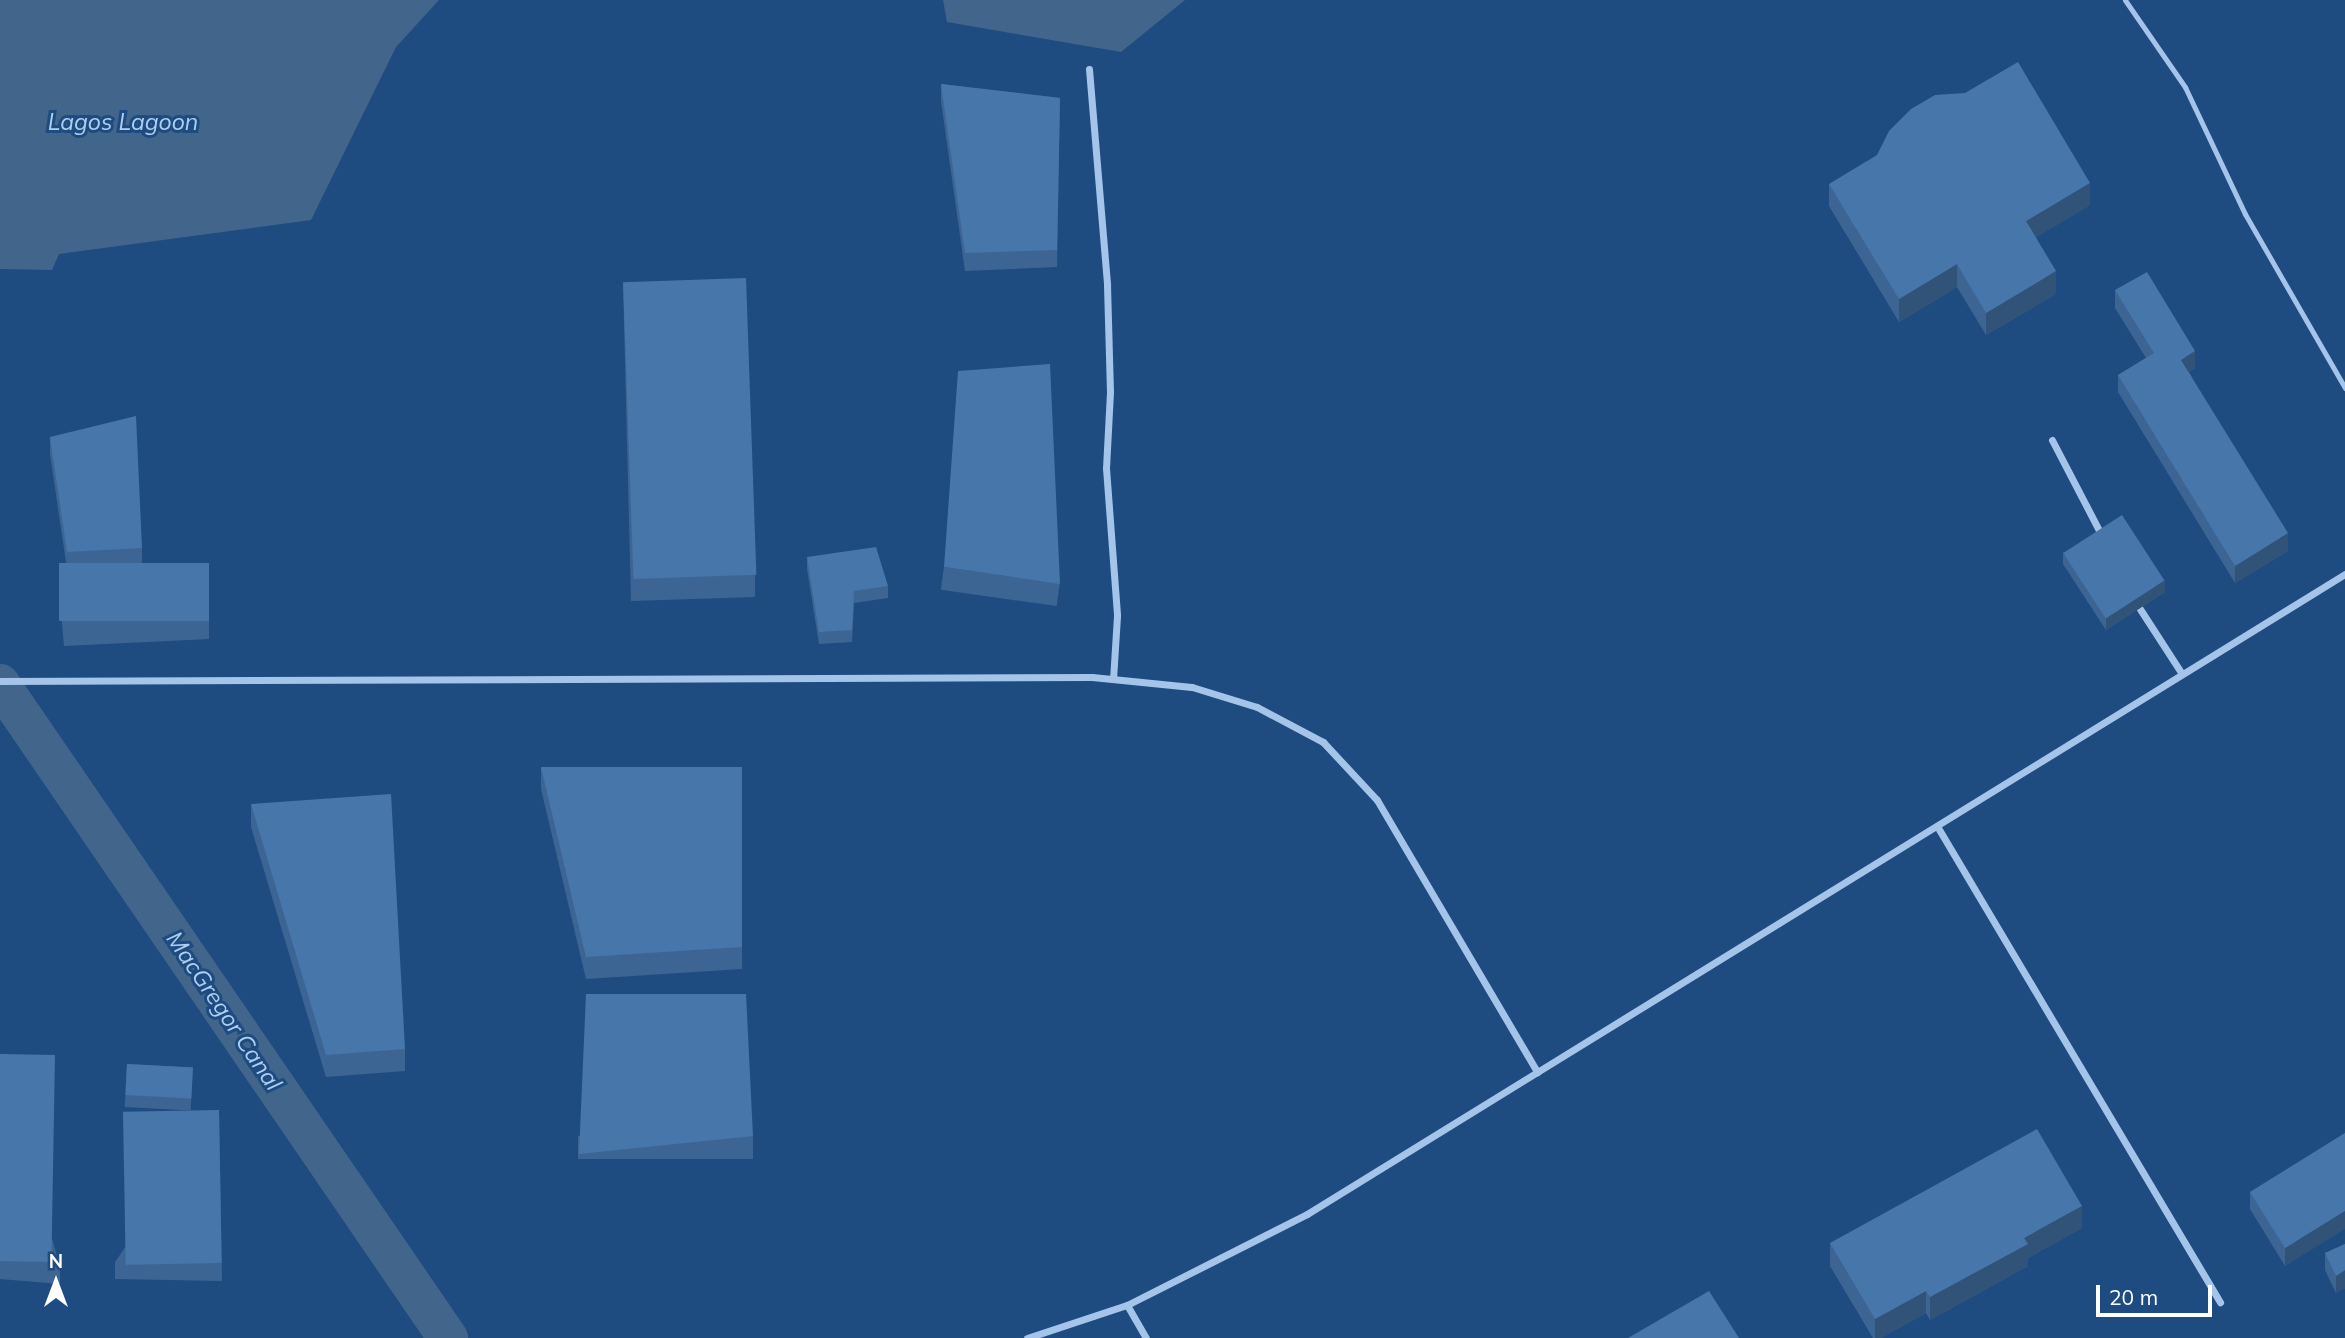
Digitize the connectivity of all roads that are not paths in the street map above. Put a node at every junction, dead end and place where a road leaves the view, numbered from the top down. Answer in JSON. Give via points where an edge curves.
{"nodes":[{"id":1,"x":2125,"y":0,"type":"edge"},
{"id":2,"x":1089,"y":69,"type":"dead end"},
{"id":3,"x":2345,"y":388,"type":"edge"},
{"id":4,"x":2052,"y":440,"type":"dead end"},
{"id":5,"x":2103,"y":539,"type":"edge"},
{"id":6,"x":2345,"y":574,"type":"edge"},
{"id":7,"x":2140,"y":609,"type":"edge"},
{"id":8,"x":2182,"y":674,"type":"junction"},
{"id":9,"x":1113,"y":679,"type":"junction"},
{"id":10,"x":0,"y":681,"type":"edge"},
{"id":11,"x":1937,"y":826,"type":"junction"},
{"id":12,"x":1537,"y":1072,"type":"junction"},
{"id":13,"x":2220,"y":1302,"type":"dead end"},
{"id":14,"x":1127,"y":1304,"type":"junction"},
{"id":15,"x":1027,"y":1338,"type":"edge"},
{"id":16,"x":1146,"y":1338,"type":"edge"}],
"edges":[{"from":1,"to":3,"type":"lane","via":[[2185,87],[2245,214]]},
{"from":2,"to":9,"type":"street","via":[[1107,285],[1110,392],[1106,468],[1116,616]]},
{"from":4,"to":5,"type":"street"},
{"from":6,"to":8,"type":"street"},
{"from":7,"to":8,"type":"street"},
{"from":8,"to":11,"type":"street"},
{"from":9,"to":10,"type":"street"},
{"from":9,"to":12,"type":"street","via":[[1192,687],[1256,707],[1323,742],[1377,800]]},
{"from":11,"to":12,"type":"street"},
{"from":11,"to":13,"type":"street"},
{"from":12,"to":14,"type":"street","via":[[1307,1214]]},
{"from":14,"to":15,"type":"street"},
{"from":14,"to":16,"type":"street"}]}
